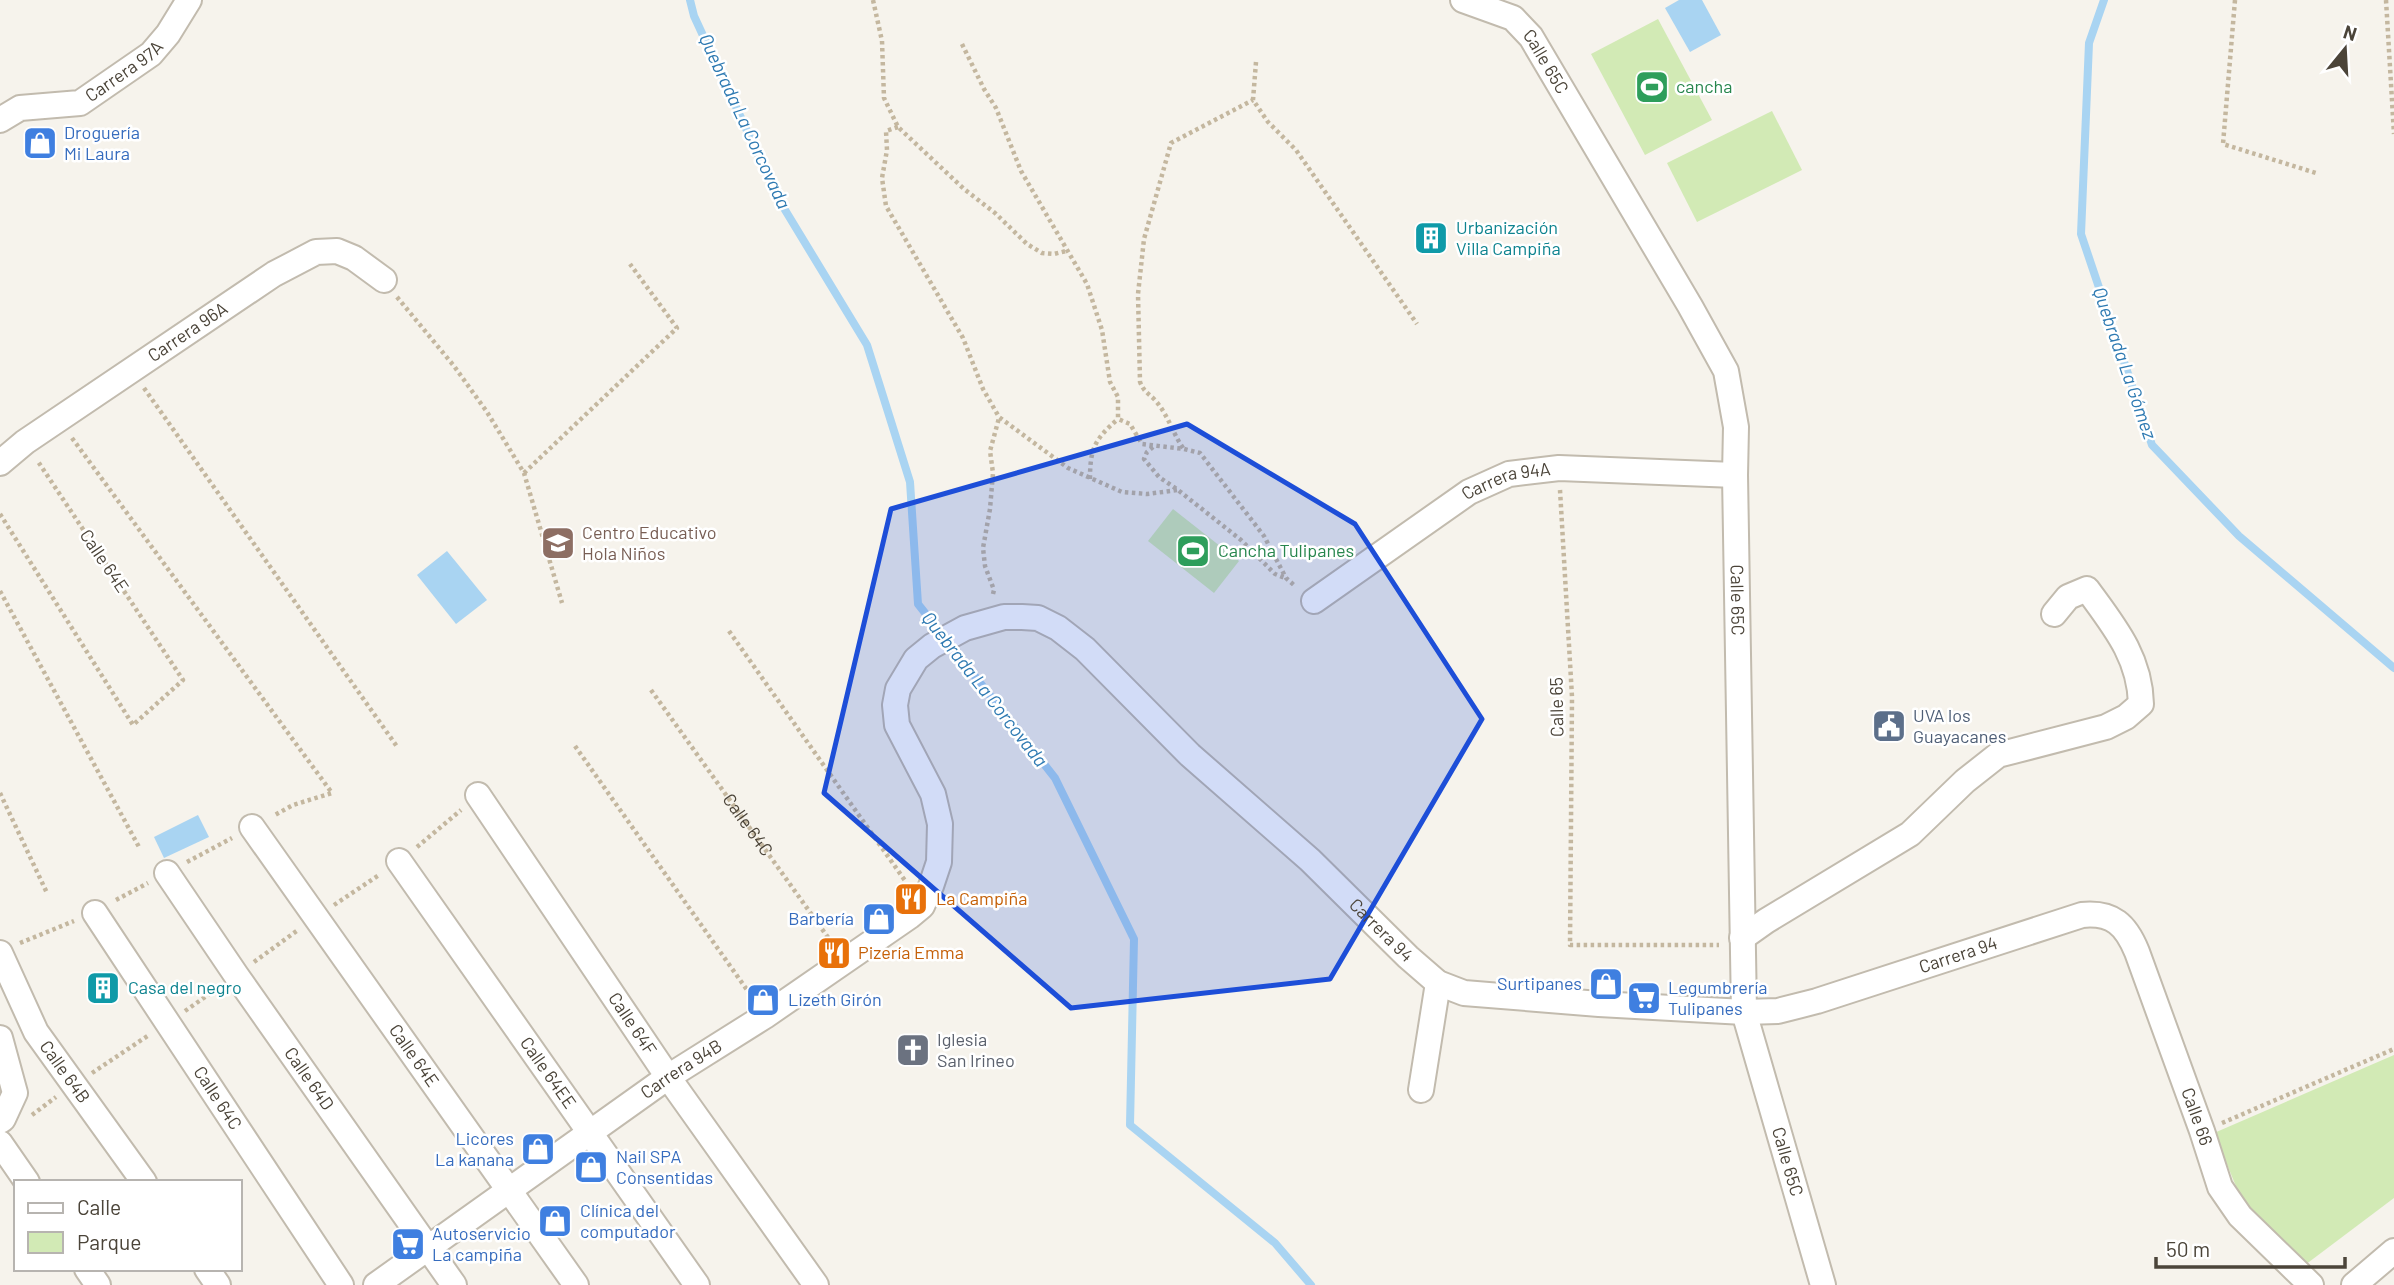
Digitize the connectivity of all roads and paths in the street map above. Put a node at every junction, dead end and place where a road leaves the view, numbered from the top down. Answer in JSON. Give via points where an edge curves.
{"nodes":[{"id":1,"x":189,"y":0,"type":"edge"},
{"id":2,"x":873,"y":0,"type":"edge"},
{"id":3,"x":1463,"y":0,"type":"edge"},
{"id":4,"x":2235,"y":0,"type":"edge"},
{"id":5,"x":2386,"y":0,"type":"edge"},
{"id":6,"x":1516,"y":9,"type":"edge"},
{"id":7,"x":962,"y":44,"type":"dead end"},
{"id":8,"x":1256,"y":62,"type":"dead end"},
{"id":9,"x":1253,"y":100,"type":"junction"},
{"id":10,"x":0,"y":120,"type":"edge"},
{"id":11,"x":898,"y":127,"type":"junction"},
{"id":12,"x":2394,"y":134,"type":"edge"},
{"id":13,"x":2316,"y":173,"type":"dead end"},
{"id":14,"x":1066,"y":251,"type":"junction"},
{"id":15,"x":630,"y":264,"type":"dead end"},
{"id":16,"x":383,"y":280,"type":"joint"},
{"id":17,"x":1417,"y":324,"type":"dead end"},
{"id":18,"x":131,"y":371,"type":"junction"},
{"id":19,"x":999,"y":418,"type":"junction"},
{"id":20,"x":1118,"y":419,"type":"junction"},
{"id":21,"x":58,"y":420,"type":"junction"},
{"id":22,"x":25,"y":442,"type":"junction"},
{"id":23,"x":1154,"y":447,"type":"junction"},
{"id":24,"x":1184,"y":449,"type":"junction"},
{"id":25,"x":0,"y":463,"type":"edge"},
{"id":26,"x":1559,"y":468,"type":"junction"},
{"id":27,"x":524,"y":473,"type":"junction"},
{"id":28,"x":1735,"y":475,"type":"junction"},
{"id":29,"x":1090,"y":479,"type":"junction"},
{"id":30,"x":1178,"y":490,"type":"junction"},
{"id":31,"x":0,"y":514,"type":"edge"},
{"id":32,"x":1286,"y":578,"type":"junction"},
{"id":33,"x":0,"y":591,"type":"edge"},
{"id":34,"x":1314,"y":601,"type":"joint"},
{"id":35,"x":562,"y":603,"type":"dead end"},
{"id":36,"x":2054,"y":614,"type":"dead end"},
{"id":37,"x":975,"y":625,"type":"junction"},
{"id":38,"x":729,"y":631,"type":"dead end"},
{"id":39,"x":651,"y":690,"type":"dead end"},
{"id":40,"x":575,"y":746,"type":"dead end"},
{"id":41,"x":398,"y":748,"type":"dead end"},
{"id":42,"x":0,"y":793,"type":"edge"},
{"id":43,"x":332,"y":793,"type":"dead end"},
{"id":44,"x":478,"y":795,"type":"dead end"},
{"id":45,"x":252,"y":827,"type":"dead end"},
{"id":46,"x":139,"y":847,"type":"dead end"},
{"id":47,"x":399,"y":861,"type":"dead end"},
{"id":48,"x":167,"y":873,"type":"dead end"},
{"id":49,"x":47,"y":892,"type":"dead end"},
{"id":50,"x":922,"y":906,"type":"junction"},
{"id":51,"x":95,"y":913,"type":"dead end"},
{"id":52,"x":2120,"y":923,"type":"joint"},
{"id":53,"x":1742,"y":941,"type":"junction"},
{"id":54,"x":0,"y":953,"type":"edge"},
{"id":55,"x":845,"y":961,"type":"junction"},
{"id":56,"x":1438,"y":983,"type":"junction"},
{"id":57,"x":1744,"y":1012,"type":"junction"},
{"id":58,"x":765,"y":1016,"type":"junction"},
{"id":59,"x":0,"y":1038,"type":"edge"},
{"id":60,"x":2394,"y":1049,"type":"edge"},
{"id":61,"x":668,"y":1077,"type":"junction"},
{"id":62,"x":1421,"y":1090,"type":"dead end"},
{"id":63,"x":0,"y":1121,"type":"edge"},
{"id":64,"x":2202,"y":1131,"type":"junction"},
{"id":65,"x":589,"y":1133,"type":"junction"},
{"id":66,"x":0,"y":1143,"type":"edge"},
{"id":67,"x":26,"y":1180,"type":"edge"},
{"id":68,"x":143,"y":1180,"type":"edge"},
{"id":69,"x":509,"y":1190,"type":"junction"},
{"id":70,"x":428,"y":1248,"type":"junction"},
{"id":71,"x":2394,"y":1251,"type":"edge"},
{"id":72,"x":341,"y":1285,"type":"edge"},
{"id":73,"x":376,"y":1285,"type":"edge"},
{"id":74,"x":454,"y":1285,"type":"edge"},
{"id":75,"x":576,"y":1285,"type":"edge"},
{"id":76,"x":697,"y":1285,"type":"edge"},
{"id":77,"x":816,"y":1285,"type":"edge"},
{"id":78,"x":1822,"y":1285,"type":"edge"},
{"id":79,"x":2311,"y":1285,"type":"edge"},
{"id":80,"x":2354,"y":1285,"type":"edge"}],
"edges":[{"from":1,"to":10,"type":"street","name":"Carrera 97A","via":[[151,54],[80,103],[20,108]]},
{"from":2,"to":11,"type":"path","via":[[882,41],[884,98]]},
{"from":3,"to":6,"type":"street","name":"Calle 65C"},
{"from":4,"to":13,"type":"path","via":[[2223,144]]},
{"from":5,"to":12,"type":"path"},
{"from":6,"to":28,"type":"street","name":"Calle 65C","via":[[1726,372],[1736,426]]},
{"from":7,"to":14,"type":"path","via":[[996,108],[1021,171]]},
{"from":8,"to":9,"type":"path"},
{"from":9,"to":17,"type":"path","via":[[1296,150]]},
{"from":9,"to":24,"type":"path","via":[[1171,143],[1144,239],[1138,293],[1140,382],[1143,392],[1167,414]]},
{"from":11,"to":14,"type":"path","via":[[1027,244],[1042,253]]},
{"from":11,"to":19,"type":"path","via":[[886,131],[886,206],[963,338]]},
{"from":14,"to":20,"type":"path","via":[[1087,284],[1102,330],[1110,382],[1118,397]]},
{"from":15,"to":27,"type":"path","via":[[677,328]]},
{"from":16,"to":18,"type":"street","name":"Carrera 96A","via":[[354,258],[337,251],[316,252],[274,274]]},
{"from":16,"to":27,"type":"path","via":[[454,366]]},
{"from":18,"to":21,"type":"street","name":"Carrera 96A"},
{"from":18,"to":41,"type":"path"},
{"from":19,"to":29,"type":"path"},
{"from":19,"to":37,"type":"path","via":[[990,451],[992,485],[983,548],[995,590]]},
{"from":20,"to":23,"type":"path","via":[[1130,424],[1142,444]]},
{"from":20,"to":29,"type":"path","via":[[1095,442]]},
{"from":21,"to":22,"type":"street","name":"Carrera 96A"},
{"from":21,"to":43,"type":"path"},
{"from":22,"to":25,"type":"street","name":"Carrera 96A"},
{"from":22,"to":31,"type":"path","name":"Calle 64E","via":[[183,680],[133,725]]},
{"from":23,"to":24,"type":"path"},
{"from":23,"to":30,"type":"path","via":[[1144,459]]},
{"from":24,"to":32,"type":"path","via":[[1199,453],[1264,536]]},
{"from":26,"to":28,"type":"street","name":"Carrera 94A"},
{"from":26,"to":34,"type":"street","name":"Carrera 94A","via":[[1509,474],[1469,492]]},
{"from":26,"to":53,"type":"path","name":"Calle 65","via":[[1572,697],[1570,945]]},
{"from":27,"to":35,"type":"path"},
{"from":28,"to":53,"type":"street","name":"Calle 65C"},
{"from":29,"to":30,"type":"path","via":[[1122,492]]},
{"from":30,"to":32,"type":"path","via":[[1241,540],[1275,575]]},
{"from":32,"to":34,"type":"path"},
{"from":33,"to":46,"type":"path"},
{"from":36,"to":53,"type":"street","via":[[2068,597],[2087,589],[2123,638],[2141,683],[2141,704],[2106,727],[1997,755],[1910,834],[1766,921]]},
{"from":37,"to":50,"type":"street","name":"Carrera 94","via":[[916,659],[898,689],[897,724],[933,794],[940,824],[939,862]]},
{"from":37,"to":56,"type":"street","name":"Carrera 94","via":[[1004,617],[1038,618],[1058,628]]},
{"from":38,"to":50,"type":"path"},
{"from":39,"to":55,"type":"path","name":"Calle 64C"},
{"from":40,"to":58,"type":"path"},
{"from":42,"to":49,"type":"path"},
{"from":44,"to":61,"type":"street","name":"Calle 64F"},
{"from":45,"to":69,"type":"street","name":"Calle 64E"},
{"from":47,"to":65,"type":"street","name":"Calle 64EE"},
{"from":48,"to":70,"type":"street","name":"Calle 64D"},
{"from":50,"to":55,"type":"street","name":"Carrera 94B"},
{"from":51,"to":72,"type":"street","name":"Calle 64C"},
{"from":52,"to":57,"type":"street","name":"Carrera 94","via":[[2099,914],[2082,915],[1817,1001],[1778,1011]]},
{"from":52,"to":64,"type":"street","name":"Calle 66","via":[[2137,952]]},
{"from":53,"to":57,"type":"street","name":"Calle 65C"},
{"from":54,"to":68,"type":"street","name":"Calle 64B","via":[[36,1032]]},
{"from":55,"to":58,"type":"street","name":"Carrera 94B"},
{"from":56,"to":57,"type":"street","name":"Carrera 94","via":[[1464,993]]},
{"from":56,"to":62,"type":"street"},
{"from":57,"to":78,"type":"street","name":"Calle 65C"},
{"from":58,"to":61,"type":"street","name":"Carrera 94B"},
{"from":59,"to":63,"type":"street","via":[[15,1093]]},
{"from":60,"to":64,"type":"path"},
{"from":61,"to":65,"type":"street","name":"Carrera 94B"},
{"from":61,"to":77,"type":"street","name":"Calle 64F"},
{"from":64,"to":79,"type":"street","name":"Calle 66","via":[[2220,1187],[2231,1203]]},
{"from":65,"to":69,"type":"street","name":"Carrera 94B"},
{"from":65,"to":76,"type":"street","name":"Calle 64EE"},
{"from":66,"to":67,"type":"street"},
{"from":69,"to":70,"type":"street","name":"Carrera 94B"},
{"from":69,"to":75,"type":"street","name":"Calle 64E"},
{"from":70,"to":73,"type":"street","name":"Carrera 94B"},
{"from":70,"to":74,"type":"street","name":"Calle 64D"},
{"from":71,"to":80,"type":"street"}]}
